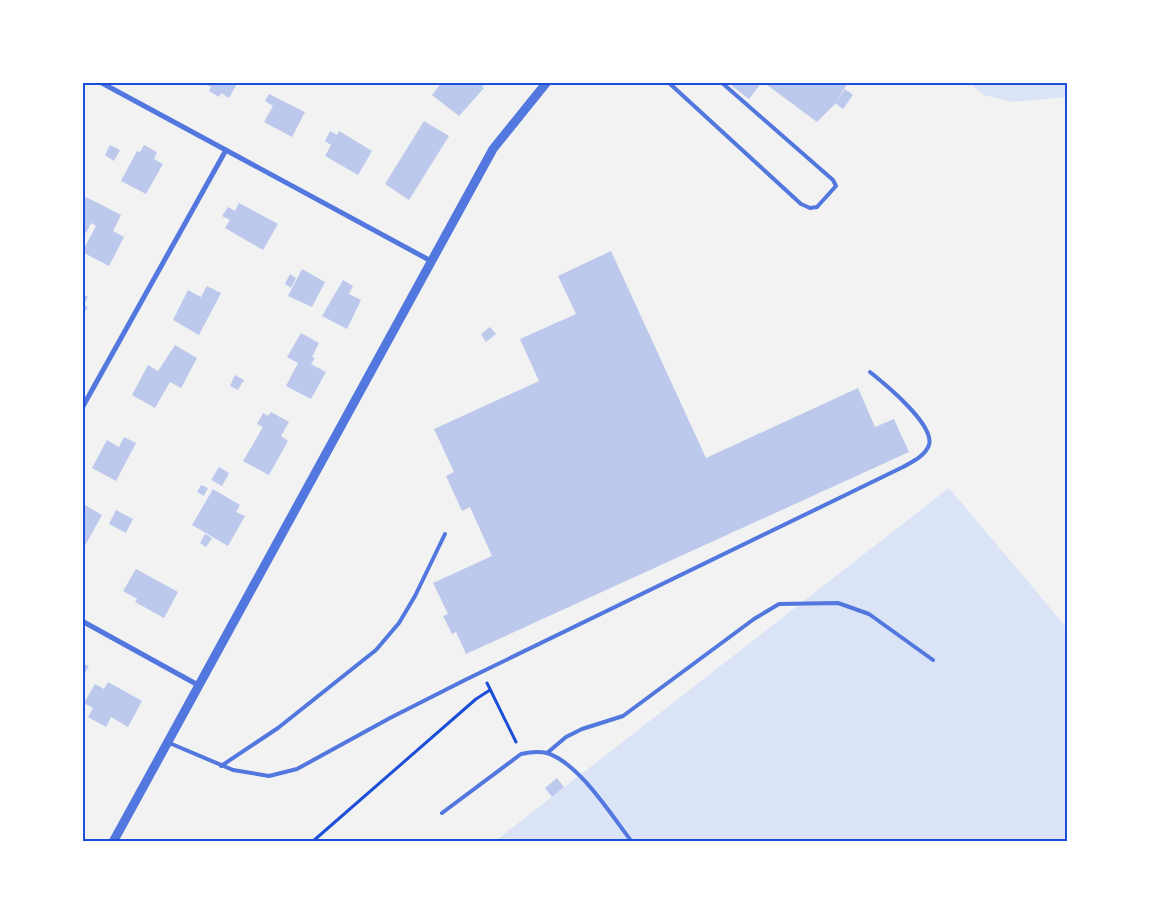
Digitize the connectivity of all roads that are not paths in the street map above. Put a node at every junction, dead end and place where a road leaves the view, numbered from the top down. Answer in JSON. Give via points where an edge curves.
{"nodes":[{"id":1,"x":100,"y":82,"type":"edge"},
{"id":2,"x":547,"y":82,"type":"edge"},
{"id":3,"x":668,"y":82,"type":"edge"},
{"id":4,"x":721,"y":82,"type":"edge"},
{"id":5,"x":226,"y":150,"type":"junction"},
{"id":6,"x":430,"y":261,"type":"junction"},
{"id":7,"x":870,"y":372,"type":"dead end"},
{"id":8,"x":82,"y":408,"type":"edge"},
{"id":9,"x":445,"y":534,"type":"dead end"},
{"id":10,"x":82,"y":621,"type":"edge"},
{"id":11,"x":933,"y":660,"type":"dead end"},
{"id":12,"x":198,"y":685,"type":"junction"},
{"id":13,"x":167,"y":742,"type":"junction"},
{"id":14,"x":547,"y":753,"type":"junction"},
{"id":15,"x":221,"y":766,"type":"junction"},
{"id":16,"x":442,"y":812,"type":"dead end"},
{"id":17,"x":113,"y":842,"type":"edge"},
{"id":18,"x":632,"y":842,"type":"edge"}],
"edges":[{"from":1,"to":5,"type":"street"},
{"from":2,"to":6,"type":"street","via":[[493,150]]},
{"from":3,"to":4,"type":"lane","via":[[801,204],[817,208],[834,191],[834,180]]},
{"from":5,"to":6,"type":"street"},
{"from":5,"to":8,"type":"street"},
{"from":6,"to":12,"type":"street"},
{"from":7,"to":15,"type":"lane","via":[[928,431],[929,445],[919,458],[481,672],[297,769],[269,776]]},
{"from":9,"to":15,"type":"lane","via":[[411,603],[376,650],[278,728]]},
{"from":10,"to":12,"type":"street"},
{"from":11,"to":14,"type":"lane","via":[[869,614],[838,603],[779,604],[623,716],[582,729]]},
{"from":12,"to":13,"type":"street"},
{"from":13,"to":15,"type":"lane"},
{"from":13,"to":17,"type":"street"},
{"from":14,"to":16,"type":"lane","via":[[521,754]]},
{"from":14,"to":18,"type":"lane","via":[[566,764],[594,792]]}]}
